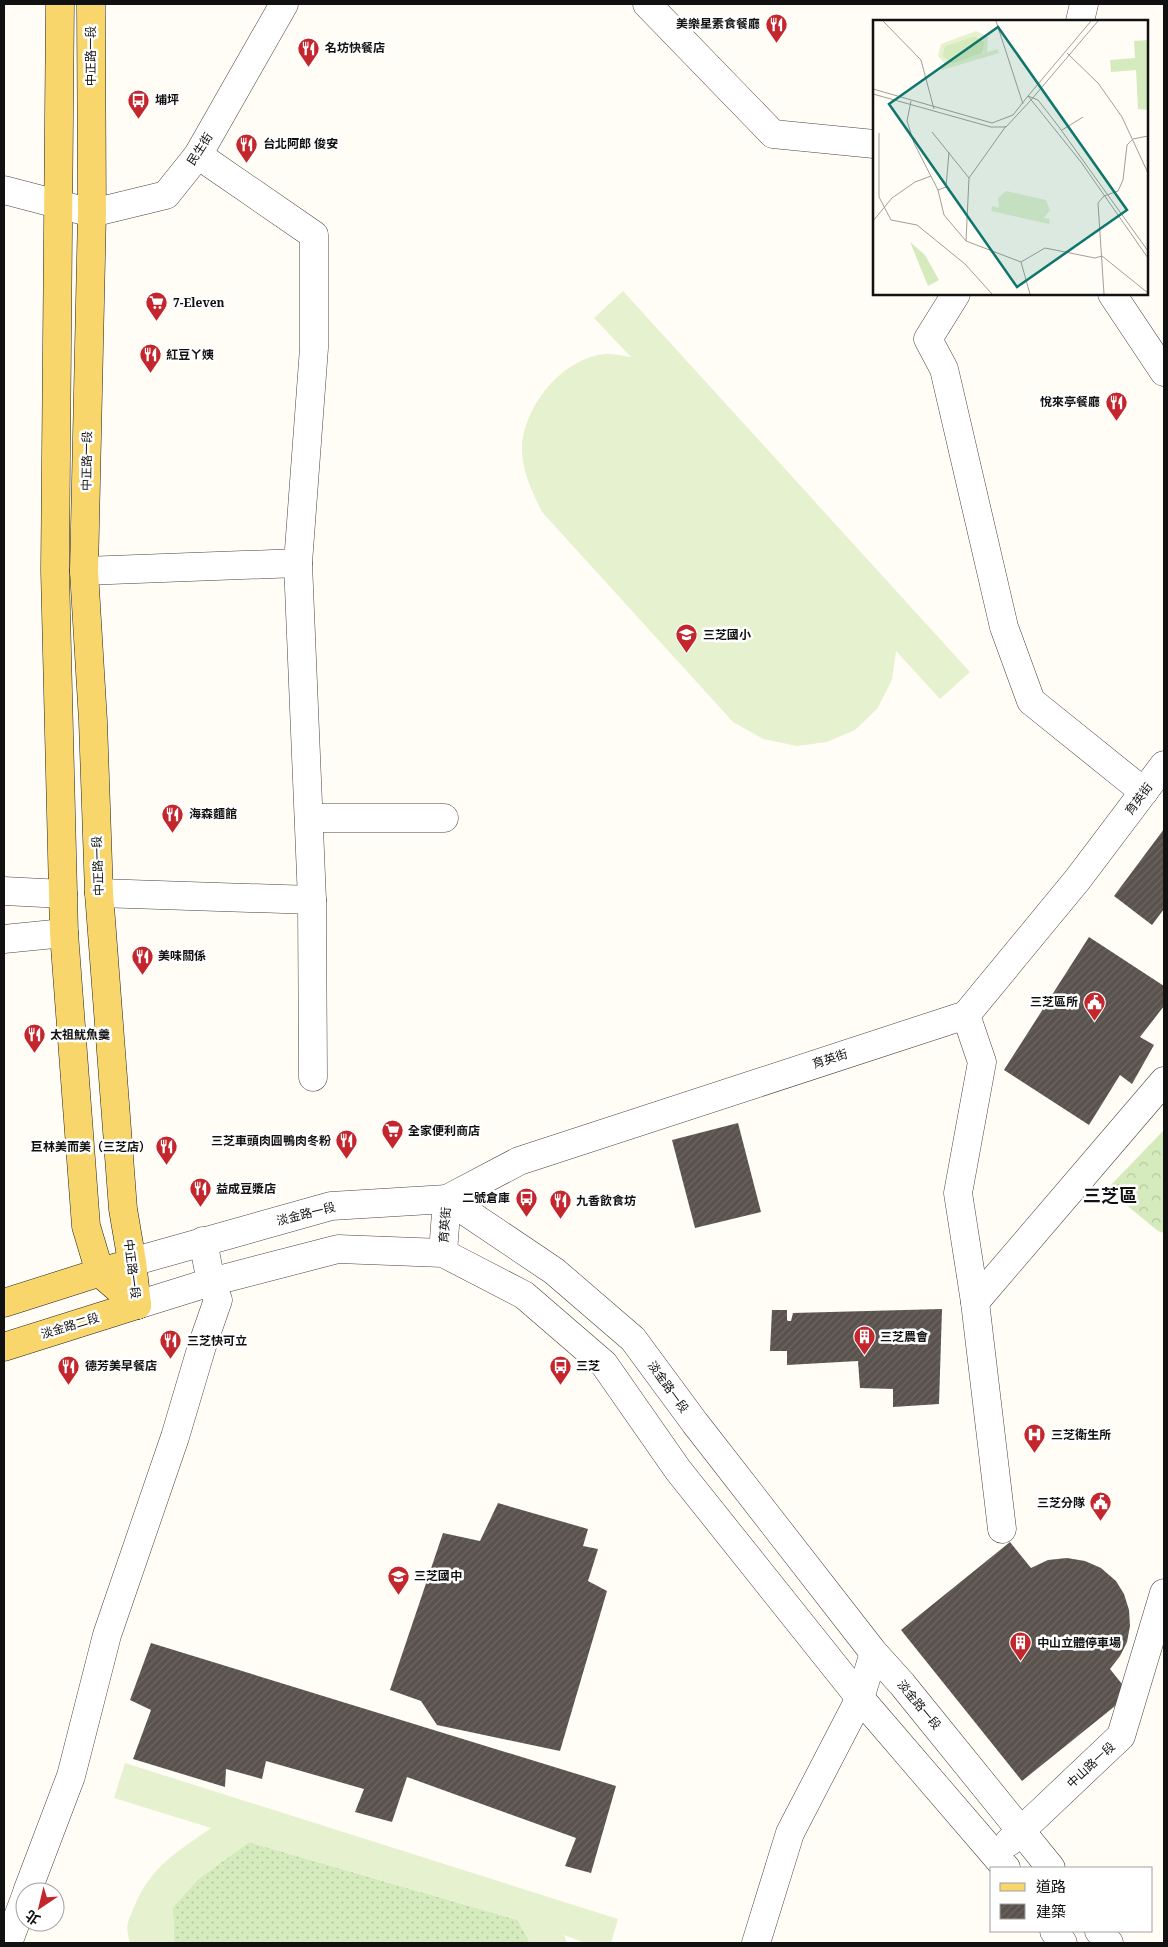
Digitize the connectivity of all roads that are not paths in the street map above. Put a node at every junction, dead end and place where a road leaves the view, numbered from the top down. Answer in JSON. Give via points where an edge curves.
{"nodes":[{"id":1,"x":60,"y":4,"type":"edge"},
{"id":2,"x":91,"y":4,"type":"edge"},
{"id":3,"x":284,"y":4,"type":"edge"},
{"id":4,"x":647,"y":4,"type":"edge"},
{"id":5,"x":1084,"y":4,"type":"edge"},
{"id":6,"x":1080,"y":20,"type":"edge"},
{"id":7,"x":873,"y":144,"type":"edge"},
{"id":8,"x":198,"y":155,"type":"junction"},
{"id":9,"x":4,"y":190,"type":"edge"},
{"id":10,"x":58,"y":205,"type":"junction"},
{"id":11,"x":92,"y":213,"type":"junction"},
{"id":12,"x":955,"y":295,"type":"edge"},
{"id":13,"x":1113,"y":295,"type":"edge"},
{"id":14,"x":1164,"y":372,"type":"edge"},
{"id":15,"x":298,"y":563,"type":"junction"},
{"id":16,"x":84,"y":571,"type":"junction"},
{"id":17,"x":1164,"y":765,"type":"edge"},
{"id":18,"x":1144,"y":792,"type":"junction"},
{"id":19,"x":309,"y":818,"type":"junction"},
{"id":20,"x":444,"y":818,"type":"dead end"},
{"id":21,"x":4,"y":891,"type":"edge"},
{"id":22,"x":99,"y":893,"type":"junction"},
{"id":23,"x":64,"y":894,"type":"junction"},
{"id":24,"x":312,"y":900,"type":"junction"},
{"id":25,"x":64,"y":933,"type":"junction"},
{"id":26,"x":4,"y":939,"type":"edge"},
{"id":27,"x":966,"y":1015,"type":"junction"},
{"id":28,"x":313,"y":1077,"type":"dead end"},
{"id":29,"x":1164,"y":1081,"type":"edge"},
{"id":30,"x":447,"y":1199,"type":"junction"},
{"id":31,"x":203,"y":1241,"type":"junction"},
{"id":32,"x":443,"y":1253,"type":"junction"},
{"id":33,"x":132,"y":1262,"type":"junction"},
{"id":34,"x":100,"y":1273,"type":"junction"},
{"id":35,"x":211,"y":1282,"type":"junction"},
{"id":36,"x":975,"y":1302,"type":"junction"},
{"id":37,"x":4,"y":1303,"type":"edge"},
{"id":38,"x":136,"y":1305,"type":"junction"},
{"id":39,"x":4,"y":1347,"type":"edge"},
{"id":40,"x":695,"y":1423,"type":"junction"},
{"id":41,"x":678,"y":1470,"type":"junction"},
{"id":42,"x":1002,"y":1529,"type":"dead end"},
{"id":43,"x":1164,"y":1593,"type":"edge"},
{"id":44,"x":874,"y":1653,"type":"junction"},
{"id":45,"x":860,"y":1698,"type":"junction"},
{"id":46,"x":1022,"y":1831,"type":"junction"},
{"id":47,"x":1001,"y":1861,"type":"edge"},
{"id":48,"x":1050,"y":1867,"type":"edge"},
{"id":49,"x":31,"y":1882,"type":"edge"},
{"id":50,"x":15,"y":1924,"type":"edge"},
{"id":51,"x":1055,"y":1932,"type":"edge"},
{"id":52,"x":1100,"y":1932,"type":"edge"},
{"id":53,"x":8,"y":1943,"type":"edge"},
{"id":54,"x":756,"y":1943,"type":"edge"},
{"id":55,"x":1063,"y":1943,"type":"edge"},
{"id":56,"x":1109,"y":1943,"type":"edge"}],
"edges":[{"from":1,"to":10,"type":"main road"},
{"from":2,"to":11,"type":"main road","name":"中正路一段"},
{"from":3,"to":8,"type":"street","name":"民生街"},
{"from":4,"to":7,"type":"street","via":[[773,134]]},
{"from":5,"to":6,"type":"street"},
{"from":8,"to":11,"type":"street","name":"民生街","via":[[166,196]]},
{"from":8,"to":15,"type":"street","via":[[314,236],[314,348]]},
{"from":9,"to":10,"type":"street","name":"民生街"},
{"from":10,"to":11,"type":"street","name":"民生街"},
{"from":10,"to":23,"type":"main road","via":[[55,571]]},
{"from":11,"to":16,"type":"main road","name":"中正路一段"},
{"from":12,"to":18,"type":"street","via":[[928,338],[944,369],[1004,627],[1031,701]]},
{"from":13,"to":14,"type":"street"},
{"from":15,"to":16,"type":"street"},
{"from":15,"to":19,"type":"street"},
{"from":16,"to":22,"type":"main road","name":"中正路一段"},
{"from":17,"to":18,"type":"street","name":"育英街"},
{"from":18,"to":27,"type":"street","name":"育英街","via":[[1078,879]]},
{"from":19,"to":20,"type":"street"},
{"from":19,"to":24,"type":"street"},
{"from":21,"to":23,"type":"street"},
{"from":22,"to":24,"type":"street"},
{"from":22,"to":33,"type":"main road","name":"中正路一段","via":[[123,1209]]},
{"from":23,"to":25,"type":"main road"},
{"from":24,"to":28,"type":"street"},
{"from":25,"to":26,"type":"street"},
{"from":25,"to":34,"type":"main road","via":[[86,1226]]},
{"from":27,"to":30,"type":"street","name":"育英街","via":[[519,1161]]},
{"from":27,"to":36,"type":"street","via":[[982,1062],[958,1193]]},
{"from":29,"to":36,"type":"street"},
{"from":30,"to":31,"type":"street","name":"淡金路一段","via":[[331,1206]]},
{"from":30,"to":32,"type":"street","name":"育英街"},
{"from":30,"to":40,"type":"street","name":"淡金路一段","via":[[554,1271],[633,1339]]},
{"from":31,"to":33,"type":"street","name":"淡金路一段"},
{"from":31,"to":35,"type":"street"},
{"from":32,"to":35,"type":"street","via":[[338,1248]]},
{"from":32,"to":41,"type":"street","via":[[524,1295],[604,1364]]},
{"from":33,"to":34,"type":"main road"},
{"from":33,"to":38,"type":"main road","name":"中正路一段"},
{"from":34,"to":37,"type":"main road"},
{"from":34,"to":38,"type":"main road","name":"中正路一段"},
{"from":35,"to":38,"type":"street"},
{"from":35,"to":49,"type":"street","via":[[218,1300],[108,1635],[71,1776]]},
{"from":36,"to":42,"type":"street"},
{"from":38,"to":39,"type":"main road","name":"淡金路二段"},
{"from":40,"to":41,"type":"street"},
{"from":40,"to":44,"type":"street","name":"淡金路一段"},
{"from":41,"to":45,"type":"street"},
{"from":43,"to":46,"type":"street","name":"中山路一段","via":[[1121,1736]]},
{"from":44,"to":45,"type":"street"},
{"from":44,"to":46,"type":"street","name":"淡金路一段"},
{"from":45,"to":47,"type":"street"},
{"from":45,"to":54,"type":"street","via":[[790,1833]]},
{"from":46,"to":47,"type":"street","name":"中山路一段"},
{"from":46,"to":48,"type":"street","name":"淡金路一段"},
{"from":50,"to":53,"type":"street"},
{"from":51,"to":55,"type":"street"},
{"from":52,"to":56,"type":"street"}]}
